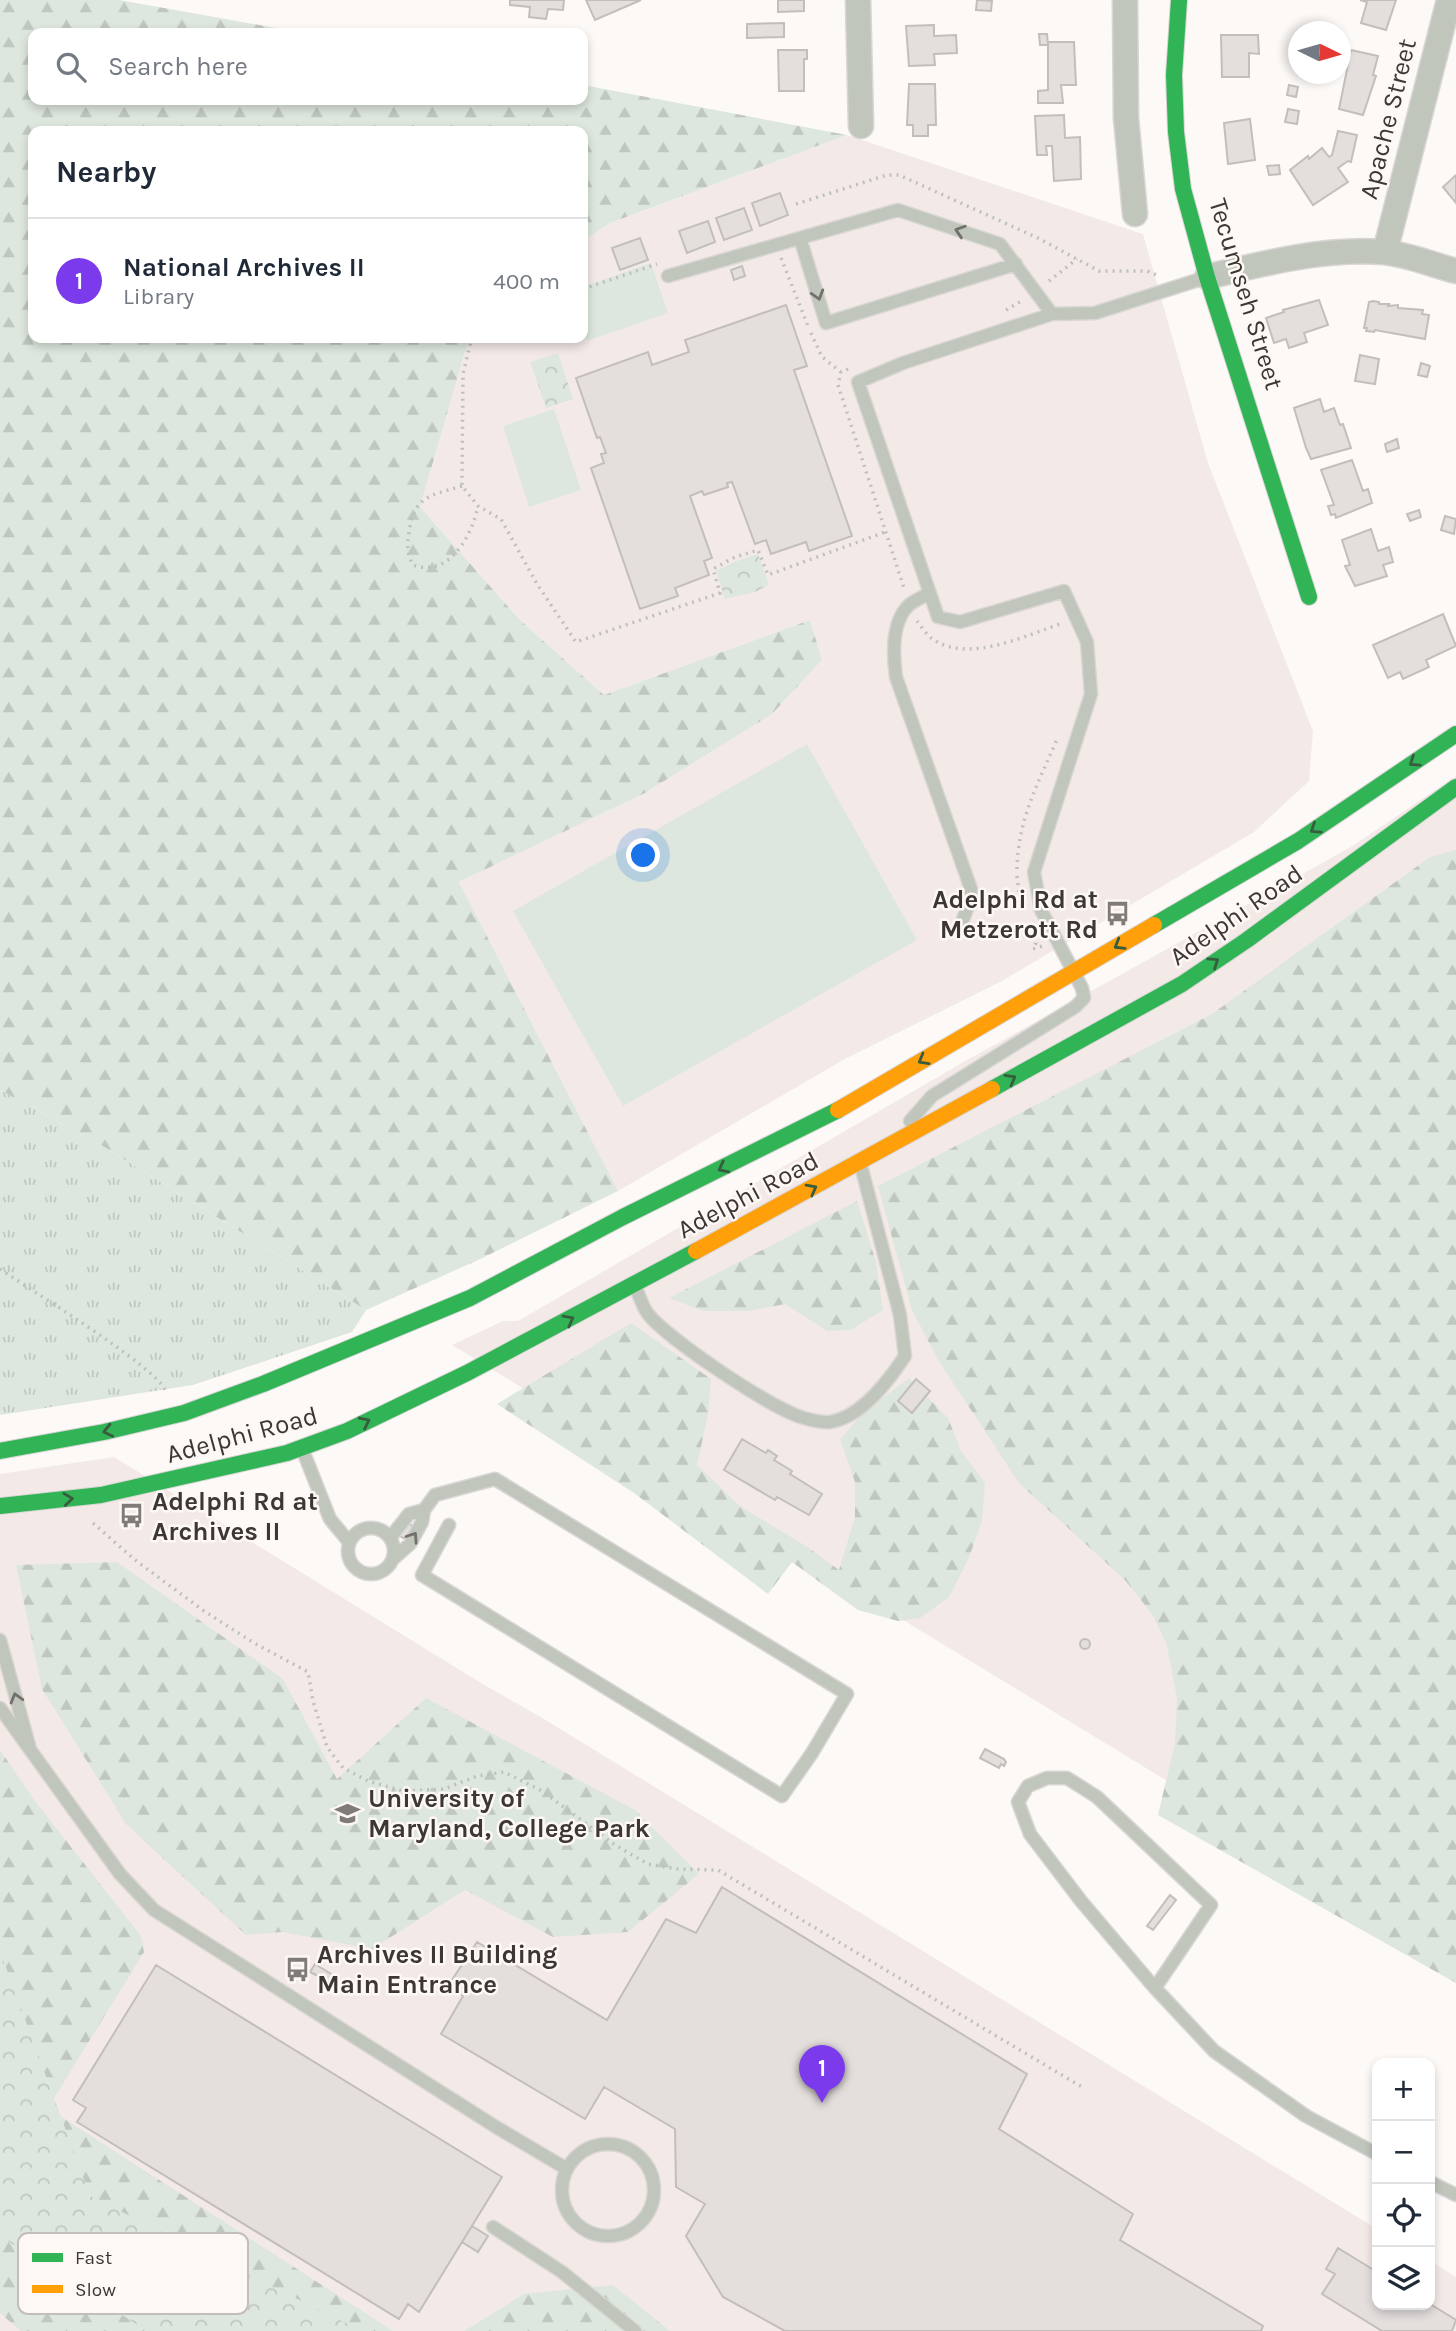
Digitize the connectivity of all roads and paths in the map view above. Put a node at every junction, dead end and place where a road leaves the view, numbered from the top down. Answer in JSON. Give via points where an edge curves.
{"nodes":[{"id":1,"x":858,"y":0,"type":"edge"},
{"id":2,"x":1125,"y":0,"type":"edge"},
{"id":3,"x":1179,"y":0,"type":"edge"},
{"id":4,"x":1449,"y":0,"type":"edge"},
{"id":5,"x":861,"y":126,"type":"dead end"},
{"id":6,"x":1135,"y":214,"type":"dead end"},
{"id":7,"x":800,"y":238,"type":"junction"},
{"id":8,"x":1384,"y":252,"type":"junction"},
{"id":9,"x":1077,"y":258,"type":"dead end"},
{"id":10,"x":1016,"y":264,"type":"junction"},
{"id":11,"x":1456,"y":271,"type":"edge"},
{"id":12,"x":668,"y":276,"type":"joint"},
{"id":13,"x":1207,"y":277,"type":"junction"},
{"id":14,"x":588,"y":287,"type":"edge"},
{"id":15,"x":1037,"y":292,"type":"junction"},
{"id":16,"x":994,"y":314,"type":"dead end"},
{"id":17,"x":1052,"y":314,"type":"junction"},
{"id":18,"x":471,"y":343,"type":"edge"},
{"id":19,"x":853,"y":367,"type":"dead end"},
{"id":20,"x":461,"y":486,"type":"junction"},
{"id":21,"x":478,"y":506,"type":"junction"},
{"id":22,"x":885,"y":532,"type":"junction"},
{"id":23,"x":929,"y":593,"type":"junction"},
{"id":24,"x":1309,"y":597,"type":"dead end"},
{"id":25,"x":910,"y":604,"type":"junction"},
{"id":26,"x":1075,"y":619,"type":"junction"},
{"id":27,"x":1456,"y":734,"type":"edge"},
{"id":28,"x":1456,"y":787,"type":"edge"},
{"id":29,"x":1420,"y":813,"type":"junction"},
{"id":30,"x":1444,"y":814,"type":"dead end"},
{"id":31,"x":962,"y":922,"type":"dead end"},
{"id":32,"x":1073,"y":972,"type":"junction"},
{"id":33,"x":888,"y":1147,"type":"junction"},
{"id":34,"x":861,"y":1163,"type":"junction"},
{"id":35,"x":0,"y":1269,"type":"edge"},
{"id":36,"x":634,"y":1284,"type":"junction"},
{"id":37,"x":174,"y":1415,"type":"junction"},
{"id":38,"x":302,"y":1447,"type":"junction"},
{"id":39,"x":0,"y":1451,"type":"edge"},
{"id":40,"x":70,"y":1499,"type":"junction"},
{"id":41,"x":0,"y":1506,"type":"edge"},
{"id":42,"x":424,"y":1510,"type":"junction"},
{"id":43,"x":449,"y":1525,"type":"dead end"},
{"id":44,"x":390,"y":1538,"type":"junction"},
{"id":45,"x":349,"y":1542,"type":"junction"},
{"id":46,"x":393,"y":1559,"type":"junction"},
{"id":47,"x":0,"y":1640,"type":"edge"},
{"id":48,"x":0,"y":1708,"type":"edge"},
{"id":49,"x":32,"y":1755,"type":"junction"},
{"id":50,"x":1155,"y":1988,"type":"junction"},
{"id":51,"x":1082,"y":2087,"type":"dead end"},
{"id":52,"x":1372,"y":2151,"type":"edge"},
{"id":53,"x":567,"y":2169,"type":"junction"},
{"id":54,"x":1434,"y":2184,"type":"edge"},
{"id":55,"x":1456,"y":2194,"type":"edge"},
{"id":56,"x":493,"y":2227,"type":"dead end"},
{"id":57,"x":635,"y":2331,"type":"edge"}],
"edges":[{"from":1,"to":5,"type":"street"},
{"from":2,"to":6,"type":"street","via":[[1126,118]]},
{"from":3,"to":13,"type":"main road","name":"Tecumseh Street","via":[[1176,132],[1183,189]]},
{"from":4,"to":8,"type":"street","name":"Apache Street"},
{"from":10,"to":7,"type":"lane","one_way":true,"via":[[1000,244],[898,210]]},
{"from":7,"to":10,"type":"lane","one_way":true,"via":[[826,323]]},
{"from":7,"to":12,"type":"lane"},
{"from":8,"to":11,"type":"street"},
{"from":8,"to":13,"type":"street","via":[[1321,254]]},
{"from":9,"to":15,"type":"path"},
{"from":10,"to":15,"type":"lane"},
{"from":12,"to":14,"type":"path","via":[[662,279],[657,264]]},
{"from":13,"to":17,"type":"lane","via":[[1095,313]]},
{"from":13,"to":24,"type":"main road","name":"Tecumseh Street"},
{"from":15,"to":16,"type":"path"},
{"from":15,"to":17,"type":"lane"},
{"from":17,"to":23,"type":"lane","via":[[858,382]]},
{"from":18,"to":20,"type":"path","via":[[463,374]]},
{"from":19,"to":22,"type":"path","via":[[841,372],[838,385]]},
{"from":20,"to":21,"type":"path"},
{"from":20,"to":21,"type":"path","via":[[429,496],[412,512],[407,554],[413,565],[424,569],[445,562],[465,544]]},
{"from":21,"to":22,"type":"path","via":[[501,519],[576,642],[720,593],[713,569],[735,557],[758,550],[768,575]]},
{"from":22,"to":25,"type":"path"},
{"from":23,"to":25,"type":"lane"},
{"from":23,"to":26,"type":"lane","via":[[938,617],[960,622],[1064,591]]},
{"from":25,"to":26,"type":"path","via":[[917,622],[931,638],[970,650]]},
{"from":25,"to":31,"type":"lane","via":[[898,627],[893,654],[896,677],[971,889]]},
{"from":26,"to":32,"type":"lane","via":[[1087,642],[1091,694],[1034,872],[1041,910]]},
{"from":27,"to":32,"type":"main road","name":"Adelphi Road","one_way":true,"via":[[1297,841]]},
{"from":28,"to":29,"type":"main road","name":"Adelphi Road"},
{"from":29,"to":30,"type":"main road"},
{"from":33,"to":29,"type":"main road","name":"Adelphi Road","one_way":true,"via":[[1182,984]]},
{"from":32,"to":33,"type":"lane","via":[[1084,998],[1075,1007],[932,1096]]},
{"from":32,"to":37,"type":"main road","name":"Adelphi Road","one_way":true,"via":[[843,1107],[470,1298],[263,1384]]},
{"from":33,"to":34,"type":"main road","name":"Adelphi Road"},
{"from":36,"to":34,"type":"main road","name":"Adelphi Road","one_way":true},
{"from":34,"to":36,"type":"lane","via":[[900,1315],[905,1356],[884,1387],[856,1411],[830,1422],[803,1418],[773,1403],[714,1367],[663,1327],[647,1313]]},
{"from":35,"to":37,"type":"path","via":[[137,1361],[162,1383]]},
{"from":38,"to":36,"type":"main road","name":"Adelphi Road","one_way":true,"via":[[467,1373]]},
{"from":37,"to":39,"type":"main road","name":"Adelphi Road","one_way":true},
{"from":38,"to":40,"type":"main road","name":"Adelphi Road"},
{"from":38,"to":45,"type":"lane","via":[[330,1519]]},
{"from":41,"to":40,"type":"main road","name":"Adelphi Road","one_way":true},
{"from":40,"to":51,"type":"path","via":[[103,1534],[204,1611],[308,1672],[327,1746],[343,1768],[403,1791],[444,1789],[504,1772],[542,1791],[648,1864],[718,1870]]},
{"from":42,"to":43,"type":"lane","via":[[435,1495],[495,1479],[848,1694],[782,1796],[422,1575]]},
{"from":42,"to":44,"type":"lane","via":[[409,1514]]},
{"from":46,"to":42,"type":"lane","one_way":true,"via":[[410,1544]]},
{"from":44,"to":45,"type":"lane","via":[[371,1527],[359,1530]]},
{"from":44,"to":46,"type":"lane"},
{"from":45,"to":46,"type":"lane","via":[[349,1560],[362,1573],[380,1572]]},
{"from":49,"to":47,"type":"lane","one_way":true},
{"from":48,"to":49,"type":"lane"},
{"from":49,"to":53,"type":"lane","via":[[120,1874],[154,1910]]},
{"from":50,"to":50,"type":"lane","via":[[1211,1905],[1097,1797],[1067,1778],[1047,1777],[1028,1786],[1017,1801],[1030,1834]]},
{"from":50,"to":52,"type":"lane","via":[[1214,2050],[1249,2077],[1306,2116]]},
{"from":53,"to":53,"type":"lane","via":[[561,2190],[566,2212],[581,2229],[602,2236],[624,2234],[642,2221],[653,2202],[653,2179],[642,2160],[624,2147],[602,2144],[582,2152]]},
{"from":54,"to":55,"type":"lane"},
{"from":56,"to":57,"type":"lane","via":[[562,2272]]}]}
